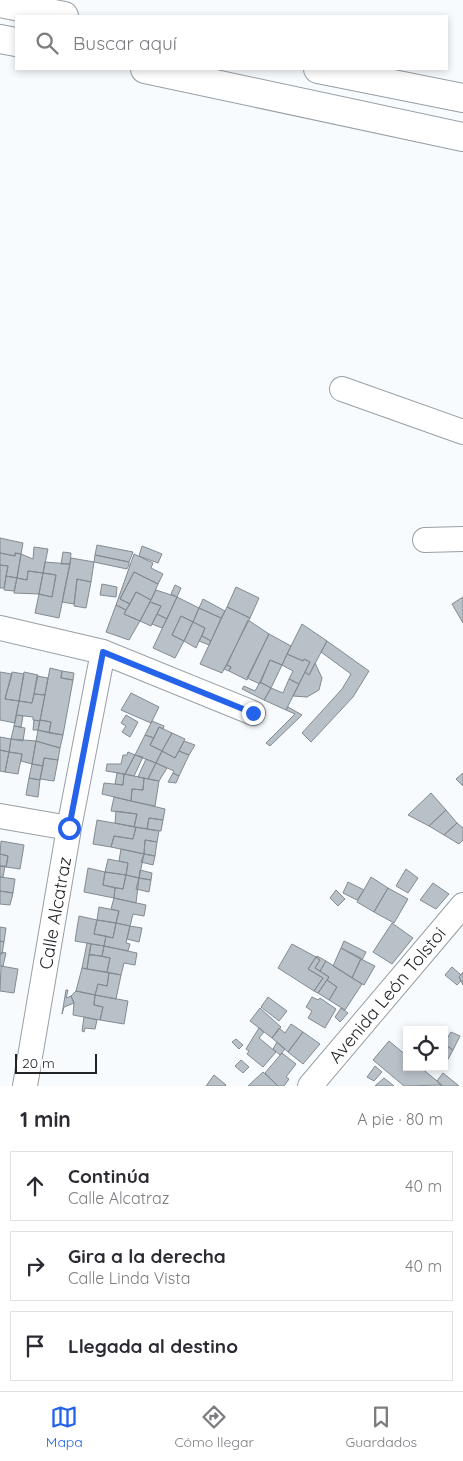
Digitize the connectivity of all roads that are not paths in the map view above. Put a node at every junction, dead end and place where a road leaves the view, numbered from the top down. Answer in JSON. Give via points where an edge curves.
{"nodes":[{"id":1,"x":0,"y":3,"type":"edge"},
{"id":2,"x":59,"y":15,"type":"edge"},
{"id":3,"x":0,"y":39,"type":"edge"},
{"id":4,"x":15,"y":42,"type":"edge"},
{"id":5,"x":150,"y":70,"type":"edge"},
{"id":6,"x":323,"y":70,"type":"edge"},
{"id":7,"x":463,"y":98,"type":"edge"},
{"id":8,"x":463,"y":137,"type":"edge"},
{"id":9,"x":342,"y":389,"type":"dead end"},
{"id":10,"x":463,"y":432,"type":"edge"},
{"id":11,"x":463,"y":539,"type":"edge"},
{"id":12,"x":425,"y":540,"type":"dead end"},
{"id":13,"x":0,"y":628,"type":"edge"},
{"id":14,"x":103,"y":652,"type":"junction"},
{"id":15,"x":253,"y":713,"type":"dead end"},
{"id":16,"x":0,"y":816,"type":"edge"},
{"id":17,"x":69,"y":828,"type":"junction"},
{"id":18,"x":463,"y":905,"type":"edge"},
{"id":19,"x":25,"y":1086,"type":"edge"},
{"id":20,"x":310,"y":1086,"type":"edge"}],
"edges":[{"from":1,"to":2,"type":"highway"},
{"from":3,"to":4,"type":"highway"},
{"from":5,"to":8,"type":"highway"},
{"from":6,"to":7,"type":"highway"},
{"from":9,"to":10,"type":"street"},
{"from":11,"to":12,"type":"street"},
{"from":13,"to":14,"type":"street"},
{"from":14,"to":15,"type":"street"},
{"from":14,"to":17,"type":"street","name":"Calle Alcatraz"},
{"from":16,"to":17,"type":"street"},
{"from":17,"to":19,"type":"street","name":"Calle Alcatraz"},
{"from":18,"to":20,"type":"street","name":"Avenida León Tolstoi"}]}
